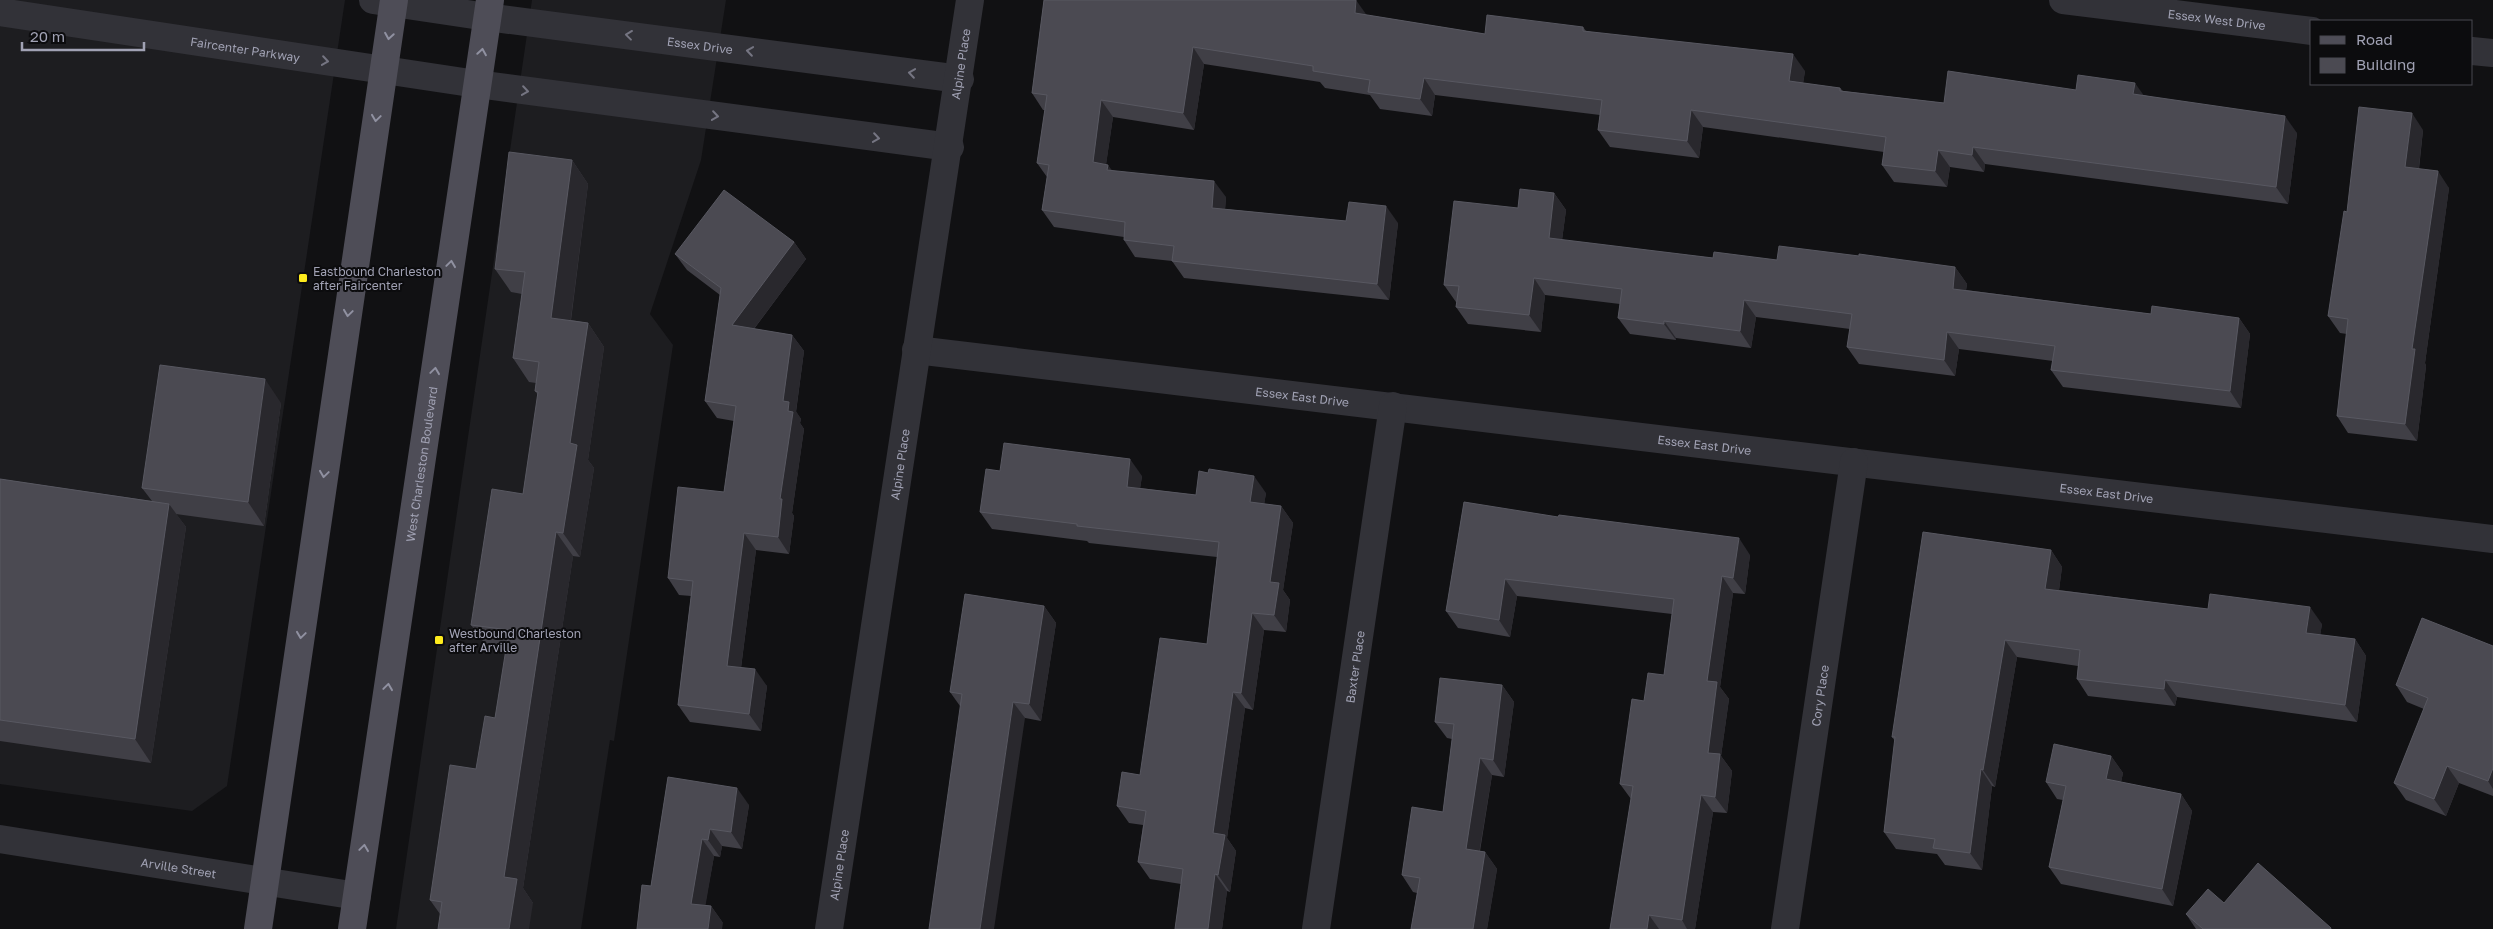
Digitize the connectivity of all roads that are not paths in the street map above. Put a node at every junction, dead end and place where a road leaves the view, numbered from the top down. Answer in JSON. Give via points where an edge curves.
{"nodes":[{"id":1,"x":970,"y":0,"type":"edge"},
{"id":2,"x":2064,"y":0,"type":"edge"},
{"id":3,"x":387,"y":1,"type":"edge"},
{"id":4,"x":488,"y":9,"type":"edge"},
{"id":5,"x":0,"y":12,"type":"edge"},
{"id":6,"x":2310,"y":31,"type":"edge"},
{"id":7,"x":2473,"y":51,"type":"edge"},
{"id":8,"x":2493,"y":53,"type":"edge"},
{"id":9,"x":384,"y":70,"type":"junction"},
{"id":10,"x":960,"y":79,"type":"junction"},
{"id":11,"x":477,"y":84,"type":"junction"},
{"id":12,"x":950,"y":148,"type":"junction"},
{"id":13,"x":916,"y":350,"type":"junction"},
{"id":14,"x":1393,"y":406,"type":"junction"},
{"id":15,"x":1854,"y":462,"type":"junction"},
{"id":16,"x":2493,"y":539,"type":"edge"},
{"id":17,"x":0,"y":839,"type":"edge"},
{"id":18,"x":265,"y":881,"type":"junction"},
{"id":19,"x":357,"y":896,"type":"junction"},
{"id":20,"x":258,"y":929,"type":"edge"},
{"id":21,"x":352,"y":929,"type":"edge"},
{"id":22,"x":829,"y":929,"type":"edge"},
{"id":23,"x":1316,"y":929,"type":"edge"},
{"id":24,"x":1785,"y":929,"type":"edge"}],
"edges":[{"from":1,"to":10,"type":"street","name":"Alpine Place"},
{"from":2,"to":6,"type":"street","name":"Essex West Drive"},
{"from":3,"to":4,"type":"street","name":"Essex Drive","via":[[440,10]]},
{"from":3,"to":9,"type":"main road","one_way":true},
{"from":10,"to":4,"type":"street","name":"Essex Drive","one_way":true},
{"from":11,"to":4,"type":"main road","name":"West Charleston Boulevard","one_way":true},
{"from":5,"to":9,"type":"street","name":"Faircenter Parkway","one_way":true},
{"from":7,"to":8,"type":"street"},
{"from":9,"to":11,"type":"street","name":"Faircenter Parkway"},
{"from":9,"to":18,"type":"main road","one_way":true},
{"from":10,"to":12,"type":"street","name":"Alpine Place"},
{"from":11,"to":12,"type":"street","one_way":true},
{"from":19,"to":11,"type":"main road","name":"West Charleston Boulevard","one_way":true},
{"from":12,"to":13,"type":"street","name":"Alpine Place"},
{"from":13,"to":14,"type":"street","name":"Essex East Drive"},
{"from":13,"to":22,"type":"street","name":"Alpine Place"},
{"from":14,"to":15,"type":"street","name":"Essex East Drive"},
{"from":14,"to":23,"type":"street","name":"Baxter Place"},
{"from":15,"to":16,"type":"street","name":"Essex East Drive"},
{"from":15,"to":24,"type":"street","name":"Cory Place"},
{"from":17,"to":18,"type":"street","name":"Arville Street"},
{"from":18,"to":19,"type":"street","name":"Arville Street"},
{"from":18,"to":20,"type":"main road"},
{"from":19,"to":21,"type":"main road","name":"West Charleston Boulevard"}]}
